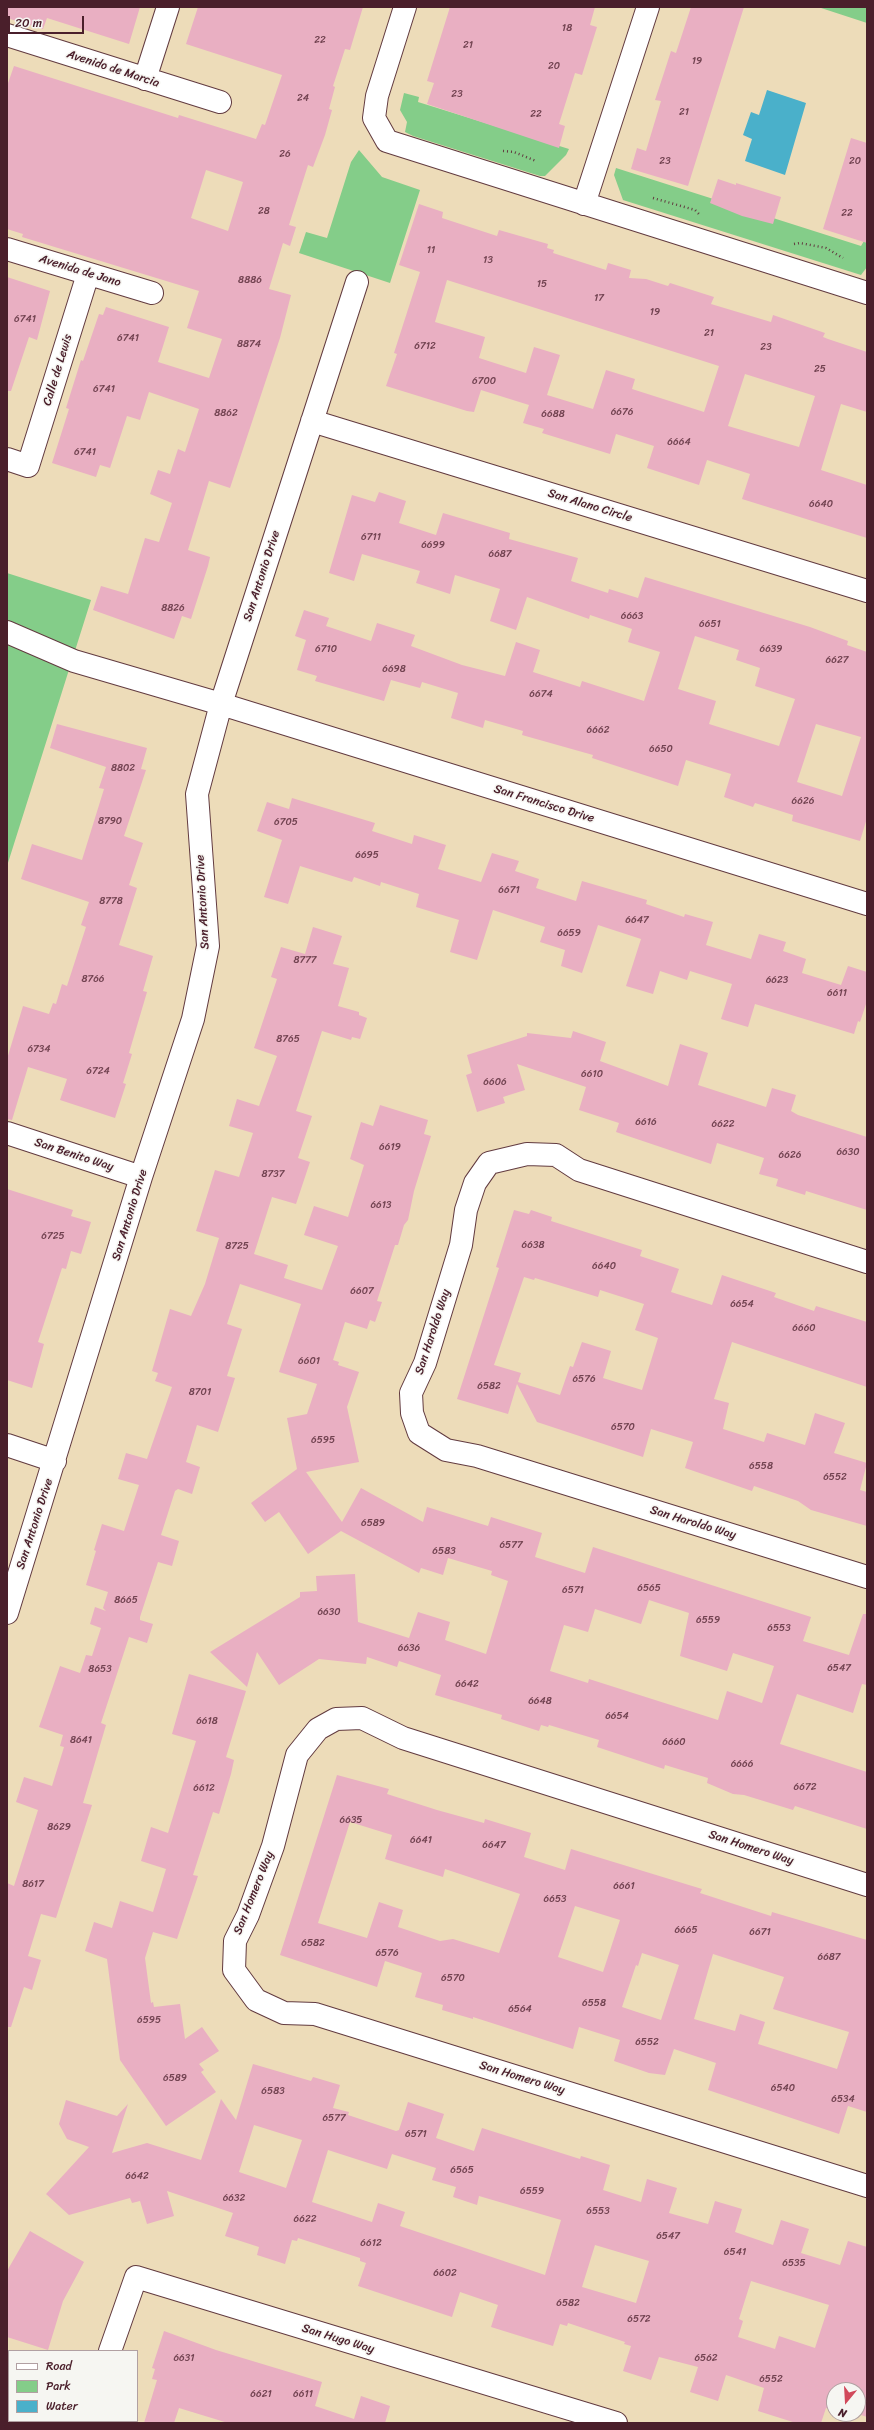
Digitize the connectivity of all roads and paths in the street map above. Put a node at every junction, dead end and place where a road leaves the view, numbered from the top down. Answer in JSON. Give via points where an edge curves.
{"nodes":[{"id":1,"x":168,"y":7,"type":"edge"},
{"id":2,"x":405,"y":7,"type":"edge"},
{"id":3,"x":648,"y":7,"type":"edge"},
{"id":4,"x":7,"y":35,"type":"edge"},
{"id":5,"x":145,"y":79,"type":"junction"},
{"id":6,"x":220,"y":102,"type":"dead end"},
{"id":7,"x":584,"y":204,"type":"junction"},
{"id":8,"x":7,"y":249,"type":"edge"},
{"id":9,"x":88,"y":274,"type":"junction"},
{"id":10,"x":357,"y":282,"type":"dead end"},
{"id":11,"x":152,"y":293,"type":"dead end"},
{"id":12,"x":867,"y":293,"type":"edge"},
{"id":13,"x":312,"y":421,"type":"junction"},
{"id":14,"x":7,"y":460,"type":"edge"},
{"id":15,"x":867,"y":591,"type":"edge"},
{"id":16,"x":7,"y":632,"type":"edge"},
{"id":17,"x":221,"y":704,"type":"junction"},
{"id":18,"x":867,"y":904,"type":"edge"},
{"id":19,"x":7,"y":1133,"type":"edge"},
{"id":20,"x":141,"y":1176,"type":"junction"},
{"id":21,"x":867,"y":1262,"type":"edge"},
{"id":22,"x":7,"y":1445,"type":"edge"},
{"id":23,"x":55,"y":1460,"type":"junction"},
{"id":24,"x":867,"y":1577,"type":"edge"},
{"id":25,"x":7,"y":1613,"type":"edge"},
{"id":26,"x":867,"y":1884,"type":"edge"},
{"id":27,"x":867,"y":2186,"type":"edge"},
{"id":28,"x":110,"y":2350,"type":"edge"},
{"id":29,"x":616,"y":2423,"type":"edge"}],
"edges":[{"from":1,"to":5,"type":"street"},
{"from":2,"to":7,"type":"street","via":[[377,96],[374,118],[387,141]]},
{"from":3,"to":7,"type":"street"},
{"from":4,"to":5,"type":"street","name":"Avenido de Marcia"},
{"from":5,"to":6,"type":"street","name":"Avenido de Marcia"},
{"from":7,"to":12,"type":"street"},
{"from":8,"to":9,"type":"street","name":"Avenida de Jano"},
{"from":9,"to":11,"type":"street","name":"Avenida de Jano"},
{"from":9,"to":14,"type":"street","name":"Calle de Lewis","via":[[28,466]]},
{"from":10,"to":13,"type":"street","name":"San Antonio Drive"},
{"from":13,"to":15,"type":"street","name":"San Alano Circle"},
{"from":13,"to":17,"type":"street","name":"San Antonio Drive"},
{"from":16,"to":17,"type":"street","name":"San Francisco Drive","via":[[74,661]]},
{"from":17,"to":18,"type":"street","name":"San Francisco Drive"},
{"from":17,"to":20,"type":"street","name":"San Antonio Drive","via":[[197,794],[208,946],[193,1019]]},
{"from":19,"to":20,"type":"street","name":"San Benito Way"},
{"from":20,"to":23,"type":"street","name":"San Antonio Drive"},
{"from":21,"to":24,"type":"street","name":"San Haroldo Way","via":[[579,1170],[556,1155],[527,1154],[489,1163],[475,1183],[466,1210],[461,1245],[425,1363],[411,1393],[412,1413],[419,1433],[446,1450],[477,1456]]},
{"from":22,"to":23,"type":"street"},
{"from":23,"to":25,"type":"street","name":"San Antonio Drive"},
{"from":26,"to":27,"type":"street","name":"San Homero Way","via":[[403,1738],[362,1718],[336,1718],[318,1729],[297,1754],[273,1846],[248,1915],[235,1941],[234,1970],[256,2000],[284,2013],[315,2014]]},
{"from":28,"to":29,"type":"street","name":"San Hugo Way","via":[[136,2277]]}]}
